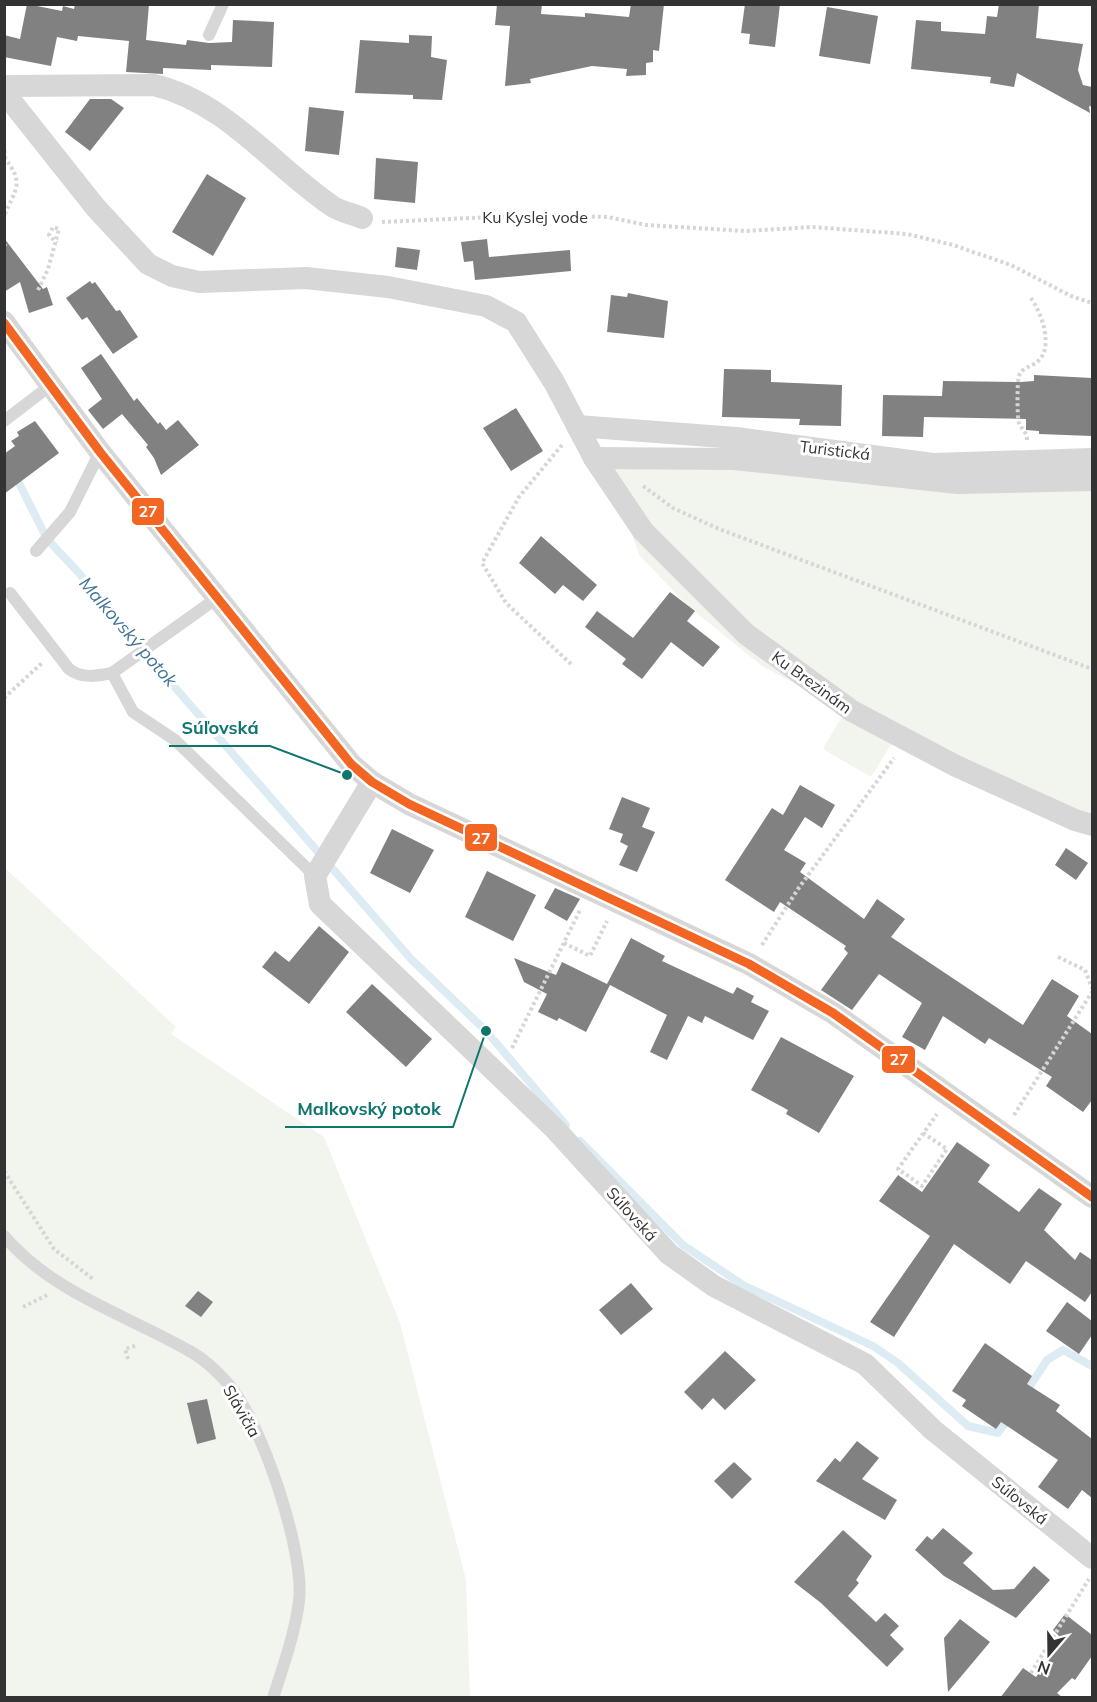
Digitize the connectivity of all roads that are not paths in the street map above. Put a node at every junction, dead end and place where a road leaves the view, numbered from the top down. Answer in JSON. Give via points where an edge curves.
{"nodes":[{"id":1,"x":223,"y":4,"type":"edge"},
{"id":2,"x":209,"y":35,"type":"dead end"},
{"id":3,"x":4,"y":86,"type":"edge"},
{"id":4,"x":4,"y":92,"type":"edge"},
{"id":5,"x":362,"y":218,"type":"road end"},
{"id":6,"x":4,"y":322,"type":"edge"},
{"id":7,"x":51,"y":386,"type":"junction"},
{"id":8,"x":6,"y":419,"type":"edge"},
{"id":9,"x":577,"y":426,"type":"junction"},
{"id":10,"x":100,"y":452,"type":"junction"},
{"id":11,"x":594,"y":458,"type":"junction"},
{"id":12,"x":1092,"y":459,"type":"edge"},
{"id":13,"x":1092,"y":480,"type":"edge"},
{"id":14,"x":36,"y":551,"type":"dead end"},
{"id":15,"x":10,"y":593,"type":"dead end"},
{"id":16,"x":217,"y":597,"type":"junction"},
{"id":17,"x":112,"y":673,"type":"junction"},
{"id":18,"x":372,"y":782,"type":"junction"},
{"id":19,"x":1092,"y":825,"type":"edge"},
{"id":20,"x":315,"y":876,"type":"junction"},
{"id":21,"x":1092,"y":1197,"type":"edge"},
{"id":22,"x":4,"y":1236,"type":"edge"},
{"id":23,"x":1092,"y":1557,"type":"edge"},
{"id":24,"x":273,"y":1698,"type":"edge"}],
"edges":[{"from":1,"to":2,"type":"lane"},
{"from":3,"to":5,"type":"street","via":[[154,85],[177,90],[238,128],[334,207]]},
{"from":4,"to":9,"type":"street","via":[[96,208],[148,264],[172,276],[199,282],[306,278],[388,287],[486,306],[516,322]]},
{"from":6,"to":7,"type":"street"},
{"from":7,"to":8,"type":"lane"},
{"from":7,"to":10,"type":"street"},
{"from":9,"to":11,"type":"street"},
{"from":9,"to":12,"type":"street","name":"Turistická","via":[[736,438],[933,464]]},
{"from":10,"to":14,"type":"lane","via":[[70,512]]},
{"from":10,"to":16,"type":"street"},
{"from":11,"to":13,"type":"street","name":"Turistická","via":[[734,459],[958,483]]},
{"from":11,"to":19,"type":"street","name":"Ku Brezinám","via":[[643,531],[746,634],[852,711],[1053,810]]},
{"from":15,"to":17,"type":"lane","via":[[76,675],[96,677]]},
{"from":16,"to":17,"type":"lane"},
{"from":16,"to":18,"type":"street","via":[[351,764]]},
{"from":17,"to":20,"type":"lane","via":[[133,712],[175,740]]},
{"from":18,"to":20,"type":"street"},
{"from":18,"to":21,"type":"street","via":[[409,804],[749,964],[833,1013]]},
{"from":20,"to":23,"type":"street","name":"Súľovská","via":[[320,904],[554,1128],[669,1254],[714,1286],[865,1364],[933,1430]]},
{"from":22,"to":24,"type":"lane","name":"Slávičia","via":[[28,1261],[81,1298],[195,1354],[231,1386],[255,1429],[295,1542],[299,1600]]}]}
